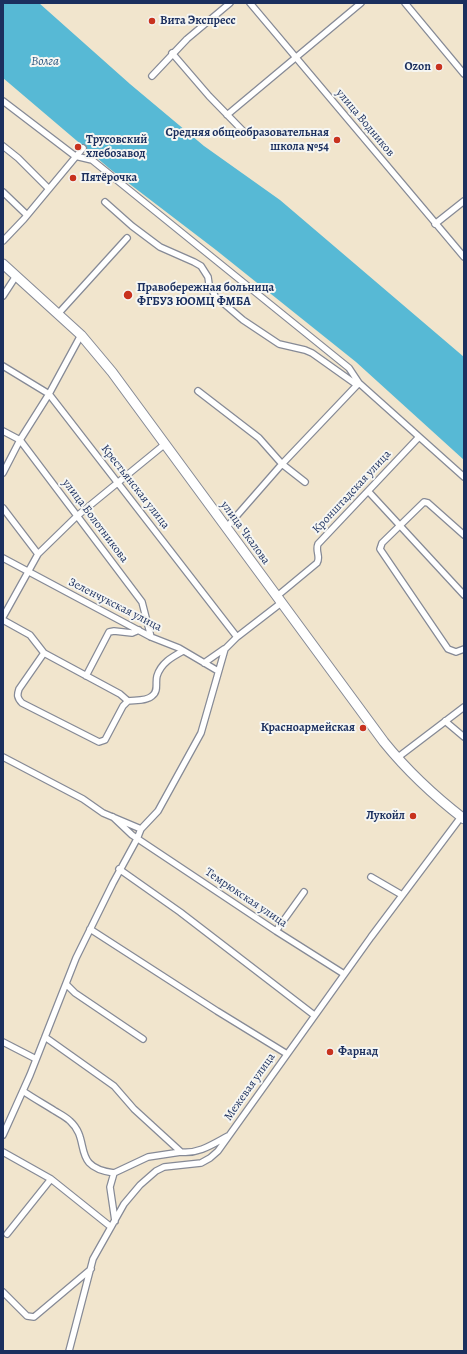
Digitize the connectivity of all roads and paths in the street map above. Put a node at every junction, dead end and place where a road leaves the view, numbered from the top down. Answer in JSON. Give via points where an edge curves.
{"nodes":[{"id":1,"x":230,"y":3,"type":"edge"},
{"id":2,"x":250,"y":3,"type":"edge"},
{"id":3,"x":361,"y":3,"type":"edge"},
{"id":4,"x":404,"y":3,"type":"edge"},
{"id":5,"x":172,"y":53,"type":"junction"},
{"id":6,"x":296,"y":58,"type":"junction"},
{"id":7,"x":464,"y":74,"type":"edge"},
{"id":8,"x":152,"y":76,"type":"dead end"},
{"id":9,"x":3,"y":101,"type":"edge"},
{"id":10,"x":227,"y":115,"type":"junction"},
{"id":11,"x":245,"y":133,"type":"dead end"},
{"id":12,"x":3,"y":146,"type":"edge"},
{"id":13,"x":83,"y":148,"type":"dead end"},
{"id":14,"x":75,"y":156,"type":"junction"},
{"id":15,"x":49,"y":189,"type":"junction"},
{"id":16,"x":3,"y":192,"type":"edge"},
{"id":17,"x":464,"y":201,"type":"edge"},
{"id":18,"x":105,"y":202,"type":"dead end"},
{"id":19,"x":27,"y":215,"type":"junction"},
{"id":20,"x":435,"y":224,"type":"junction"},
{"id":21,"x":127,"y":238,"type":"dead end"},
{"id":22,"x":3,"y":241,"type":"edge"},
{"id":23,"x":464,"y":257,"type":"edge"},
{"id":24,"x":3,"y":264,"type":"edge"},
{"id":25,"x":16,"y":276,"type":"junction"},
{"id":26,"x":3,"y":296,"type":"edge"},
{"id":27,"x":58,"y":314,"type":"junction"},
{"id":28,"x":81,"y":335,"type":"junction"},
{"id":29,"x":3,"y":366,"type":"edge"},
{"id":30,"x":358,"y":384,"type":"junction"},
{"id":31,"x":198,"y":391,"type":"dead end"},
{"id":32,"x":49,"y":394,"type":"junction"},
{"id":33,"x":3,"y":431,"type":"edge"},
{"id":34,"x":419,"y":437,"type":"junction"},
{"id":35,"x":20,"y":440,"type":"junction"},
{"id":36,"x":165,"y":444,"type":"junction"},
{"id":37,"x":282,"y":464,"type":"junction"},
{"id":38,"x":3,"y":473,"type":"edge"},
{"id":39,"x":464,"y":477,"type":"edge"},
{"id":40,"x":305,"y":482,"type":"dead end"},
{"id":41,"x":118,"y":483,"type":"junction"},
{"id":42,"x":368,"y":491,"type":"junction"},
{"id":43,"x":3,"y":508,"type":"edge"},
{"id":44,"x":77,"y":516,"type":"junction"},
{"id":45,"x":400,"y":526,"type":"junction"},
{"id":46,"x":226,"y":528,"type":"junction"},
{"id":47,"x":464,"y":535,"type":"edge"},
{"id":48,"x":38,"y":554,"type":"junction"},
{"id":49,"x":3,"y":558,"type":"edge"},
{"id":50,"x":28,"y":572,"type":"junction"},
{"id":51,"x":464,"y":595,"type":"edge"},
{"id":52,"x":279,"y":600,"type":"junction"},
{"id":53,"x":3,"y":619,"type":"edge"},
{"id":54,"x":139,"y":630,"type":"junction"},
{"id":55,"x":152,"y":637,"type":"junction"},
{"id":56,"x":236,"y":637,"type":"junction"},
{"id":57,"x":225,"y":649,"type":"junction"},
{"id":58,"x":464,"y":649,"type":"edge"},
{"id":59,"x":183,"y":651,"type":"junction"},
{"id":60,"x":44,"y":653,"type":"junction"},
{"id":61,"x":204,"y":663,"type":"junction"},
{"id":62,"x":218,"y":671,"type":"junction"},
{"id":63,"x":86,"y":676,"type":"junction"},
{"id":64,"x":128,"y":701,"type":"junction"},
{"id":65,"x":464,"y":707,"type":"edge"},
{"id":66,"x":445,"y":721,"type":"junction"},
{"id":67,"x":464,"y":737,"type":"edge"},
{"id":68,"x":3,"y":757,"type":"edge"},
{"id":69,"x":397,"y":758,"type":"junction"},
{"id":70,"x":113,"y":817,"type":"junction"},
{"id":71,"x":463,"y":818,"type":"edge"},
{"id":72,"x":141,"y":829,"type":"junction"},
{"id":73,"x":137,"y":839,"type":"junction"},
{"id":74,"x":119,"y":869,"type":"junction"},
{"id":75,"x":372,"y":877,"type":"dead end"},
{"id":76,"x":304,"y":892,"type":"dead end"},
{"id":77,"x":402,"y":895,"type":"junction"},
{"id":78,"x":90,"y":929,"type":"junction"},
{"id":79,"x":276,"y":931,"type":"junction"},
{"id":80,"x":344,"y":974,"type":"junction"},
{"id":81,"x":66,"y":984,"type":"junction"},
{"id":82,"x":314,"y":1016,"type":"junction"},
{"id":83,"x":45,"y":1037,"type":"junction"},
{"id":84,"x":143,"y":1039,"type":"dead end"},
{"id":85,"x":3,"y":1042,"type":"edge"},
{"id":86,"x":287,"y":1054,"type":"junction"},
{"id":87,"x":36,"y":1059,"type":"junction"},
{"id":88,"x":23,"y":1091,"type":"junction"},
{"id":89,"x":3,"y":1135,"type":"edge"},
{"id":90,"x":229,"y":1135,"type":"junction"},
{"id":91,"x":3,"y":1152,"type":"edge"},
{"id":92,"x":181,"y":1152,"type":"junction"},
{"id":93,"x":114,"y":1173,"type":"junction"},
{"id":94,"x":50,"y":1179,"type":"junction"},
{"id":95,"x":115,"y":1221,"type":"junction"},
{"id":96,"x":111,"y":1227,"type":"junction"},
{"id":97,"x":7,"y":1234,"type":"dead end"},
{"id":98,"x":91,"y":1268,"type":"junction"},
{"id":99,"x":3,"y":1292,"type":"edge"},
{"id":100,"x":69,"y":1351,"type":"edge"}],
"edges":[{"from":1,"to":5,"type":"street"},
{"from":2,"to":6,"type":"street","name":"улица Водников"},
{"from":3,"to":6,"type":"street"},
{"from":4,"to":7,"type":"street"},
{"from":5,"to":8,"type":"street"},
{"from":5,"to":10,"type":"street"},
{"from":6,"to":10,"type":"street"},
{"from":6,"to":20,"type":"street","name":"улица Водников"},
{"from":9,"to":14,"type":"street"},
{"from":10,"to":11,"type":"street"},
{"from":12,"to":15,"type":"street"},
{"from":13,"to":14,"type":"street"},
{"from":14,"to":15,"type":"street"},
{"from":14,"to":30,"type":"street","via":[[92,160],[349,368]]},
{"from":15,"to":19,"type":"street"},
{"from":16,"to":19,"type":"street"},
{"from":17,"to":20,"type":"street"},
{"from":18,"to":30,"type":"street","via":[[160,247],[201,266],[208,276],[215,296],[243,320],[279,344],[312,353]]},
{"from":19,"to":22,"type":"street"},
{"from":20,"to":23,"type":"street","name":"улица Водников"},
{"from":21,"to":27,"type":"street"},
{"from":24,"to":25,"type":"main road","name":"улица Чкалова"},
{"from":25,"to":26,"type":"street"},
{"from":25,"to":27,"type":"main road","name":"улица Чкалова"},
{"from":27,"to":28,"type":"main road","name":"улица Чкалова"},
{"from":28,"to":32,"type":"street"},
{"from":28,"to":36,"type":"main road","name":"улица Чкалова"},
{"from":29,"to":32,"type":"street","name":"Крестьянская улица"},
{"from":30,"to":34,"type":"street"},
{"from":30,"to":37,"type":"street"},
{"from":31,"to":37,"type":"street","via":[[259,438]]},
{"from":32,"to":35,"type":"street"},
{"from":32,"to":41,"type":"street","name":"Крестьянская улица"},
{"from":33,"to":35,"type":"street","name":"улица Болотникова"},
{"from":34,"to":39,"type":"street"},
{"from":34,"to":42,"type":"street","name":"Кронштадская улица"},
{"from":35,"to":38,"type":"street"},
{"from":35,"to":44,"type":"street","name":"улица Болотникова"},
{"from":36,"to":41,"type":"street"},
{"from":36,"to":46,"type":"main road","name":"улица Чкалова"},
{"from":37,"to":40,"type":"street"},
{"from":37,"to":46,"type":"street"},
{"from":41,"to":44,"type":"street"},
{"from":41,"to":56,"type":"street","name":"Крестьянская улица"},
{"from":42,"to":45,"type":"street"},
{"from":42,"to":52,"type":"street","name":"Кронштадская улица","via":[[318,544],[319,558],[316,564]]},
{"from":43,"to":48,"type":"street"},
{"from":44,"to":48,"type":"street"},
{"from":44,"to":55,"type":"street","name":"улица Болотникова","via":[[142,602]]},
{"from":45,"to":47,"type":"street","via":[[425,502]]},
{"from":45,"to":51,"type":"street"},
{"from":45,"to":58,"type":"street","via":[[382,543],[380,551],[448,650],[456,652]]},
{"from":46,"to":52,"type":"main road","name":"улица Чкалова"},
{"from":48,"to":50,"type":"street"},
{"from":49,"to":50,"type":"street","name":"Зеленчукская улица"},
{"from":50,"to":53,"type":"street"},
{"from":50,"to":54,"type":"street","name":"Зеленчукская улица"},
{"from":52,"to":56,"type":"street","name":"Кронштадская улица"},
{"from":52,"to":69,"type":"main road","name":"улица Чкалова"},
{"from":53,"to":60,"type":"street","via":[[30,635]]},
{"from":54,"to":55,"type":"street","name":"Зеленчукская улица"},
{"from":54,"to":63,"type":"street","via":[[132,633],[109,632]]},
{"from":55,"to":59,"type":"street","name":"Зеленчукская улица"},
{"from":56,"to":57,"type":"street","name":"Кронштадская улица"},
{"from":57,"to":61,"type":"street"},
{"from":57,"to":62,"type":"street"},
{"from":59,"to":61,"type":"street","name":"Зеленчукская улица"},
{"from":59,"to":64,"type":"street","via":[[169,658],[162,667],[154,695],[150,698]]},
{"from":60,"to":63,"type":"street"},
{"from":60,"to":64,"type":"street","via":[[19,689],[17,696],[22,703],[101,742],[105,740]]},
{"from":61,"to":62,"type":"street","name":"Зеленчукская улица"},
{"from":62,"to":72,"type":"street","via":[[201,733],[158,811]]},
{"from":63,"to":64,"type":"street"},
{"from":65,"to":66,"type":"street"},
{"from":66,"to":67,"type":"street"},
{"from":66,"to":69,"type":"street"},
{"from":68,"to":70,"type":"street"},
{"from":69,"to":71,"type":"main road","name":"улица Чкалова","via":[[428,790]]},
{"from":70,"to":72,"type":"street"},
{"from":70,"to":73,"type":"street","name":"Темрюкская улица"},
{"from":71,"to":77,"type":"street","name":"Межевая улица"},
{"from":72,"to":73,"type":"street"},
{"from":73,"to":74,"type":"street"},
{"from":73,"to":79,"type":"street","name":"Темрюкская улица"},
{"from":74,"to":78,"type":"street"},
{"from":74,"to":82,"type":"street","via":[[180,912]]},
{"from":75,"to":77,"type":"street"},
{"from":76,"to":79,"type":"street"},
{"from":77,"to":80,"type":"street","name":"Межевая улица"},
{"from":78,"to":81,"type":"street"},
{"from":78,"to":86,"type":"street"},
{"from":79,"to":80,"type":"street","name":"Темрюкская улица"},
{"from":80,"to":82,"type":"street","name":"Межевая улица"},
{"from":81,"to":83,"type":"street"},
{"from":81,"to":84,"type":"street","via":[[75,993]]},
{"from":82,"to":86,"type":"street","name":"Межевая улица"},
{"from":83,"to":87,"type":"street"},
{"from":83,"to":92,"type":"street","via":[[114,1086],[134,1109]]},
{"from":85,"to":87,"type":"street"},
{"from":86,"to":90,"type":"street","name":"Межевая улица"},
{"from":87,"to":88,"type":"street"},
{"from":88,"to":89,"type":"street"},
{"from":88,"to":93,"type":"street","via":[[71,1122],[90,1165],[102,1172]]},
{"from":90,"to":92,"type":"street","via":[[201,1150]]},
{"from":90,"to":95,"type":"street","name":"Межевая улица","via":[[218,1151],[201,1164],[164,1167],[156,1171],[140,1184],[124,1204]]},
{"from":91,"to":94,"type":"street"},
{"from":92,"to":93,"type":"street","via":[[148,1157]]},
{"from":93,"to":95,"type":"street","via":[[110,1187]]},
{"from":94,"to":96,"type":"street"},
{"from":94,"to":97,"type":"street"},
{"from":95,"to":96,"type":"street","name":"Межевая улица"},
{"from":96,"to":98,"type":"street","name":"Межевая улица","via":[[98,1248]]},
{"from":98,"to":99,"type":"street","via":[[34,1317],[27,1316]]},
{"from":98,"to":100,"type":"street","name":"Межевая улица"}]}
